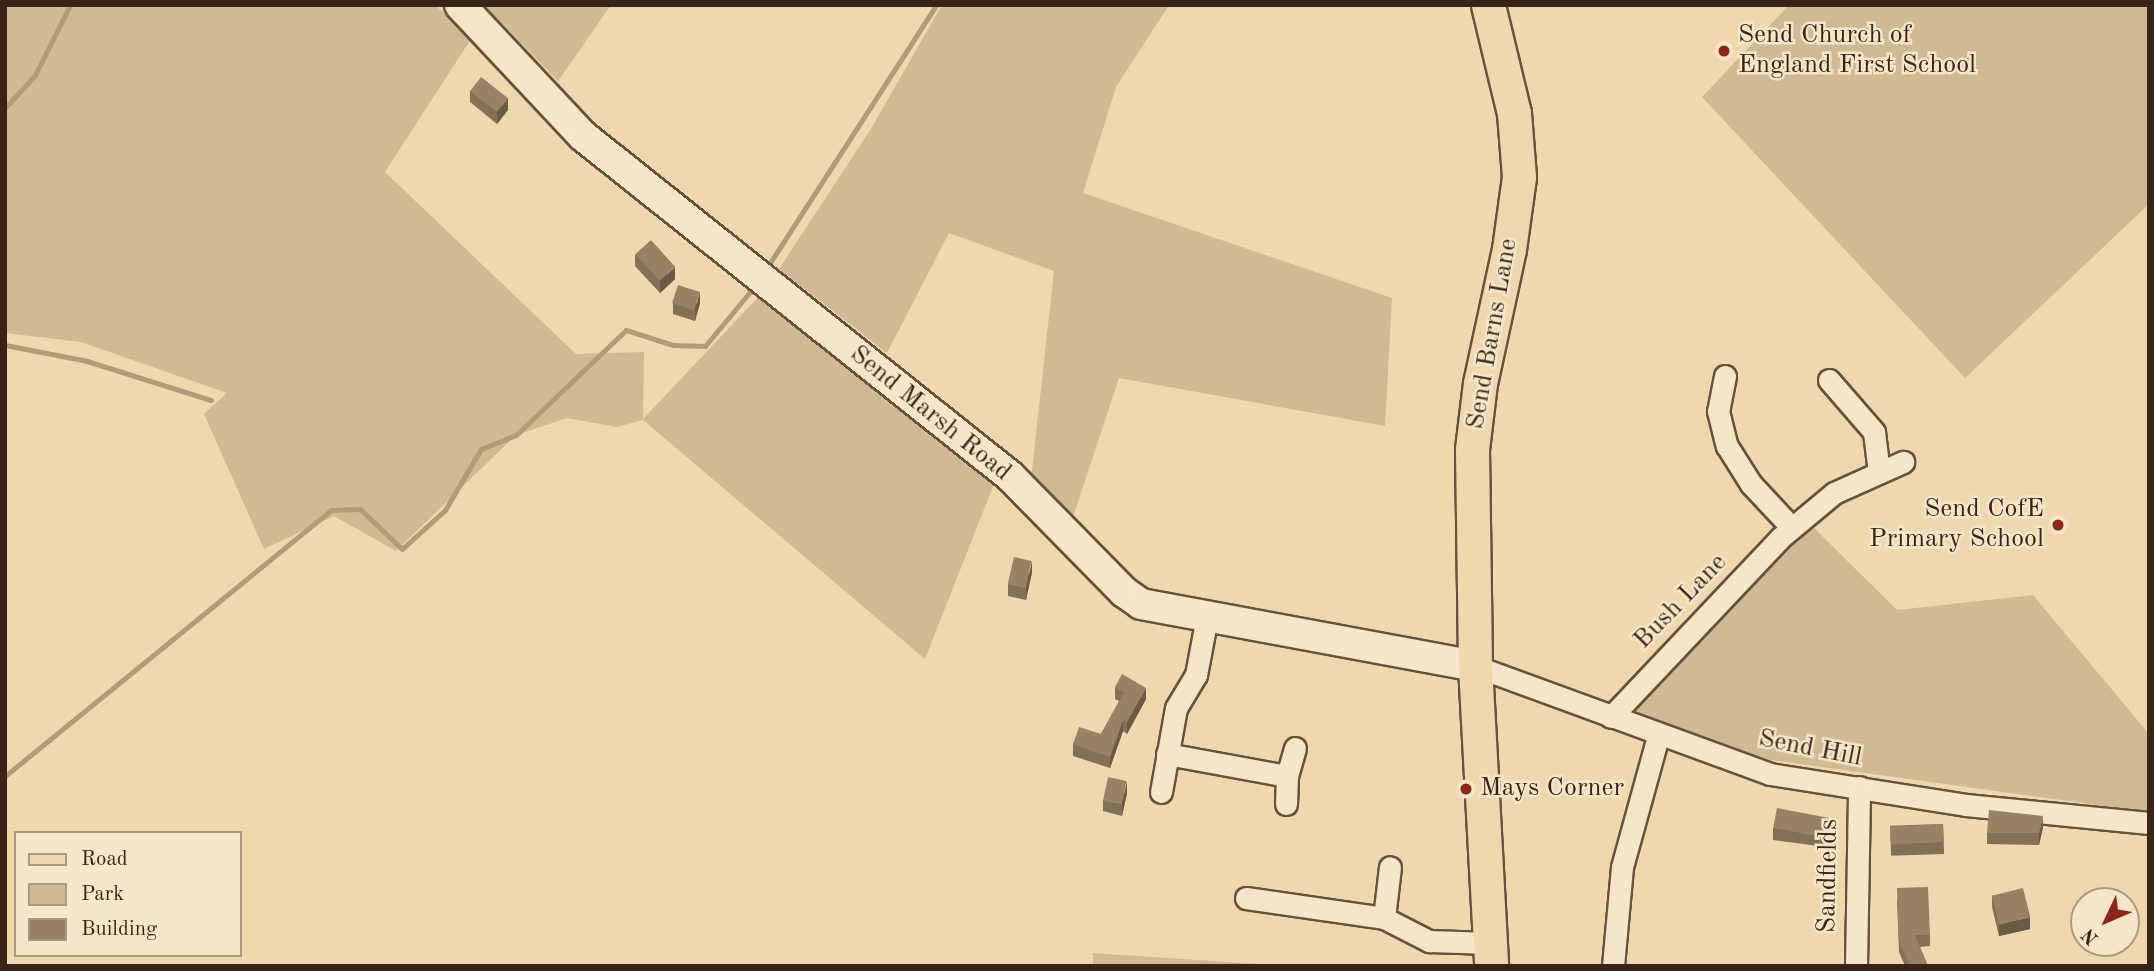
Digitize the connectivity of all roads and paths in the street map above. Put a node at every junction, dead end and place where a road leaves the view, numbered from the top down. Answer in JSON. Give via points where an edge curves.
{"nodes":[{"id":1,"x":460,"y":5,"type":"edge"},
{"id":2,"x":1488,"y":5,"type":"edge"},
{"id":3,"x":1726,"y":376,"type":"dead end"},
{"id":4,"x":1829,"y":380,"type":"dead end"},
{"id":5,"x":1903,"y":462,"type":"dead end"},
{"id":6,"x":1879,"y":473,"type":"junction"},
{"id":7,"x":1792,"y":528,"type":"junction"},
{"id":8,"x":1207,"y":617,"type":"junction"},
{"id":9,"x":1475,"y":666,"type":"junction"},
{"id":10,"x":1611,"y":718,"type":"junction"},
{"id":11,"x":1658,"y":736,"type":"junction"},
{"id":12,"x":1295,"y":748,"type":"dead end"},
{"id":13,"x":1167,"y":754,"type":"junction"},
{"id":14,"x":1287,"y":776,"type":"junction"},
{"id":15,"x":1859,"y":787,"type":"junction"},
{"id":16,"x":1161,"y":792,"type":"dead end"},
{"id":17,"x":1286,"y":804,"type":"dead end"},
{"id":18,"x":2149,"y":823,"type":"edge"},
{"id":19,"x":1390,"y":867,"type":"dead end"},
{"id":20,"x":1246,"y":898,"type":"dead end"},
{"id":21,"x":1384,"y":918,"type":"junction"},
{"id":22,"x":1490,"y":954,"type":"edge"},
{"id":23,"x":1613,"y":966,"type":"edge"},
{"id":24,"x":1856,"y":966,"type":"edge"}],
"edges":[{"from":1,"to":8,"type":"main road","name":"Send Marsh Road","via":[[583,136],[1010,476],[1124,592],[1142,604]]},
{"from":2,"to":9,"type":"main road","name":"Send Barns Lane","via":[[1514,113],[1519,177],[1472,449]]},
{"from":3,"to":7,"type":"street","via":[[1718,411],[1727,446],[1751,484]]},
{"from":4,"to":6,"type":"street","via":[[1874,432]]},
{"from":5,"to":6,"type":"street","name":"Bush Lane"},
{"from":6,"to":7,"type":"street","name":"Bush Lane","via":[[1834,493]]},
{"from":7,"to":10,"type":"street","name":"Bush Lane"},
{"from":8,"to":9,"type":"main road","name":"Send Marsh Road"},
{"from":8,"to":13,"type":"street","via":[[1196,675],[1168,703]]},
{"from":9,"to":10,"type":"street","name":"Send Hill"},
{"from":9,"to":22,"type":"main road","name":"Send Barns Lane"},
{"from":10,"to":11,"type":"street","name":"Send Hill"},
{"from":11,"to":15,"type":"street","name":"Send Hill","via":[[1770,774]]},
{"from":11,"to":23,"type":"street","via":[[1622,867]]},
{"from":12,"to":14,"type":"street"},
{"from":13,"to":14,"type":"street"},
{"from":13,"to":16,"type":"street"},
{"from":14,"to":17,"type":"street"},
{"from":15,"to":18,"type":"street","name":"Send Hill","via":[[1966,805]]},
{"from":15,"to":24,"type":"street","name":"Sandfields"},
{"from":19,"to":21,"type":"street"},
{"from":20,"to":21,"type":"street"},
{"from":21,"to":22,"type":"street","via":[[1429,941]]}]}
